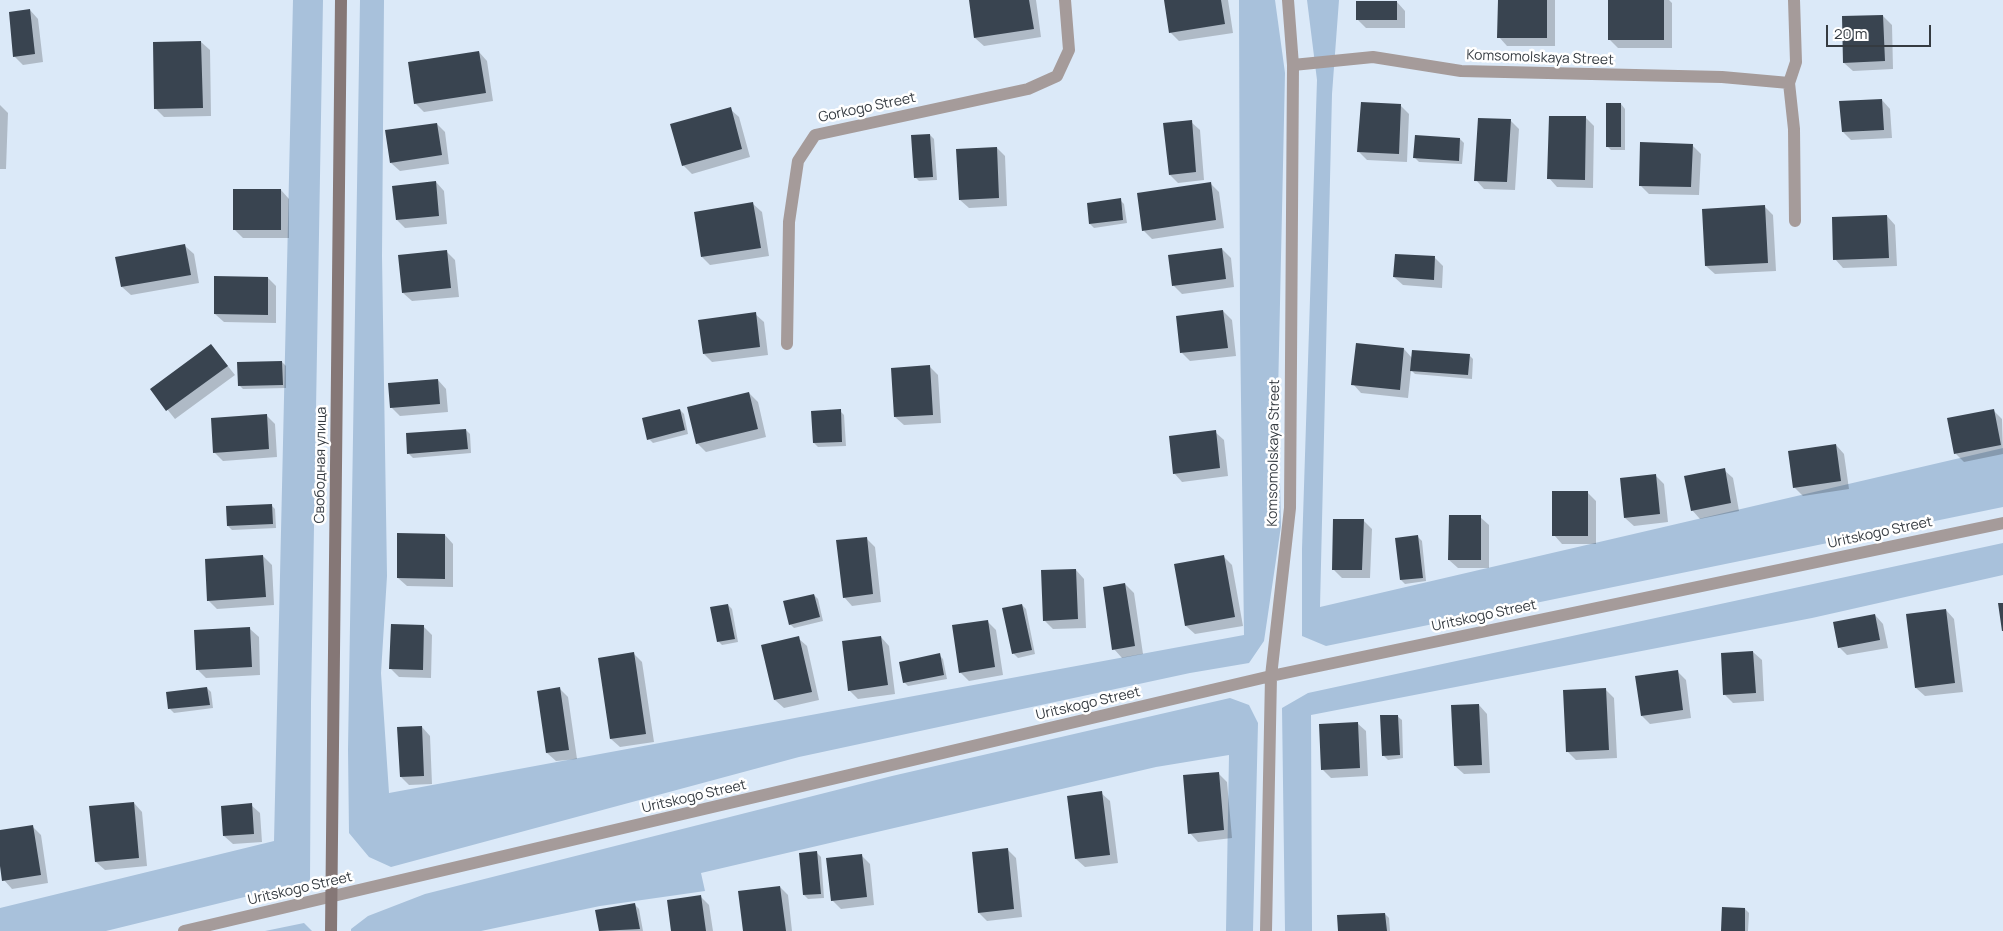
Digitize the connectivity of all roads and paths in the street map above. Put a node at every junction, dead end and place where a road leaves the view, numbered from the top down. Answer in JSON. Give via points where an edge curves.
{"nodes":[{"id":1,"x":341,"y":0,"type":"edge"},
{"id":2,"x":1066,"y":0,"type":"edge"},
{"id":3,"x":1288,"y":0,"type":"edge"},
{"id":4,"x":1794,"y":0,"type":"edge"},
{"id":5,"x":1293,"y":66,"type":"junction"},
{"id":6,"x":1789,"y":82,"type":"junction"},
{"id":7,"x":1795,"y":221,"type":"dead end"},
{"id":8,"x":787,"y":344,"type":"dead end"},
{"id":9,"x":2003,"y":523,"type":"edge"},
{"id":10,"x":1271,"y":676,"type":"junction"},
{"id":11,"x":331,"y":898,"type":"junction"},
{"id":12,"x":184,"y":931,"type":"edge"},
{"id":13,"x":330,"y":931,"type":"edge"},
{"id":14,"x":1266,"y":931,"type":"edge"}],
"edges":[{"from":1,"to":11,"type":"street","name":"Свободная улица"},
{"from":2,"to":8,"type":"street","name":"Gorkogo Street","via":[[1069,50],[1057,76],[1028,89],[815,135],[798,161],[789,222]]},
{"from":3,"to":5,"type":"street","name":"Komsomolskaya Street"},
{"from":4,"to":6,"type":"street","via":[[1796,62]]},
{"from":5,"to":6,"type":"street","name":"Komsomolskaya Street","via":[[1373,57],[1461,71],[1722,77]]},
{"from":5,"to":10,"type":"street","name":"Komsomolskaya Street","via":[[1290,508]]},
{"from":6,"to":7,"type":"street","via":[[1794,129]]},
{"from":9,"to":10,"type":"street","name":"Uritskogo Street"},
{"from":10,"to":11,"type":"street","name":"Uritskogo Street"},
{"from":10,"to":14,"type":"street","name":"Komsomolskaya Street"},
{"from":11,"to":12,"type":"street","name":"Uritskogo Street"},
{"from":11,"to":13,"type":"street","name":"Свободная улица"}]}
